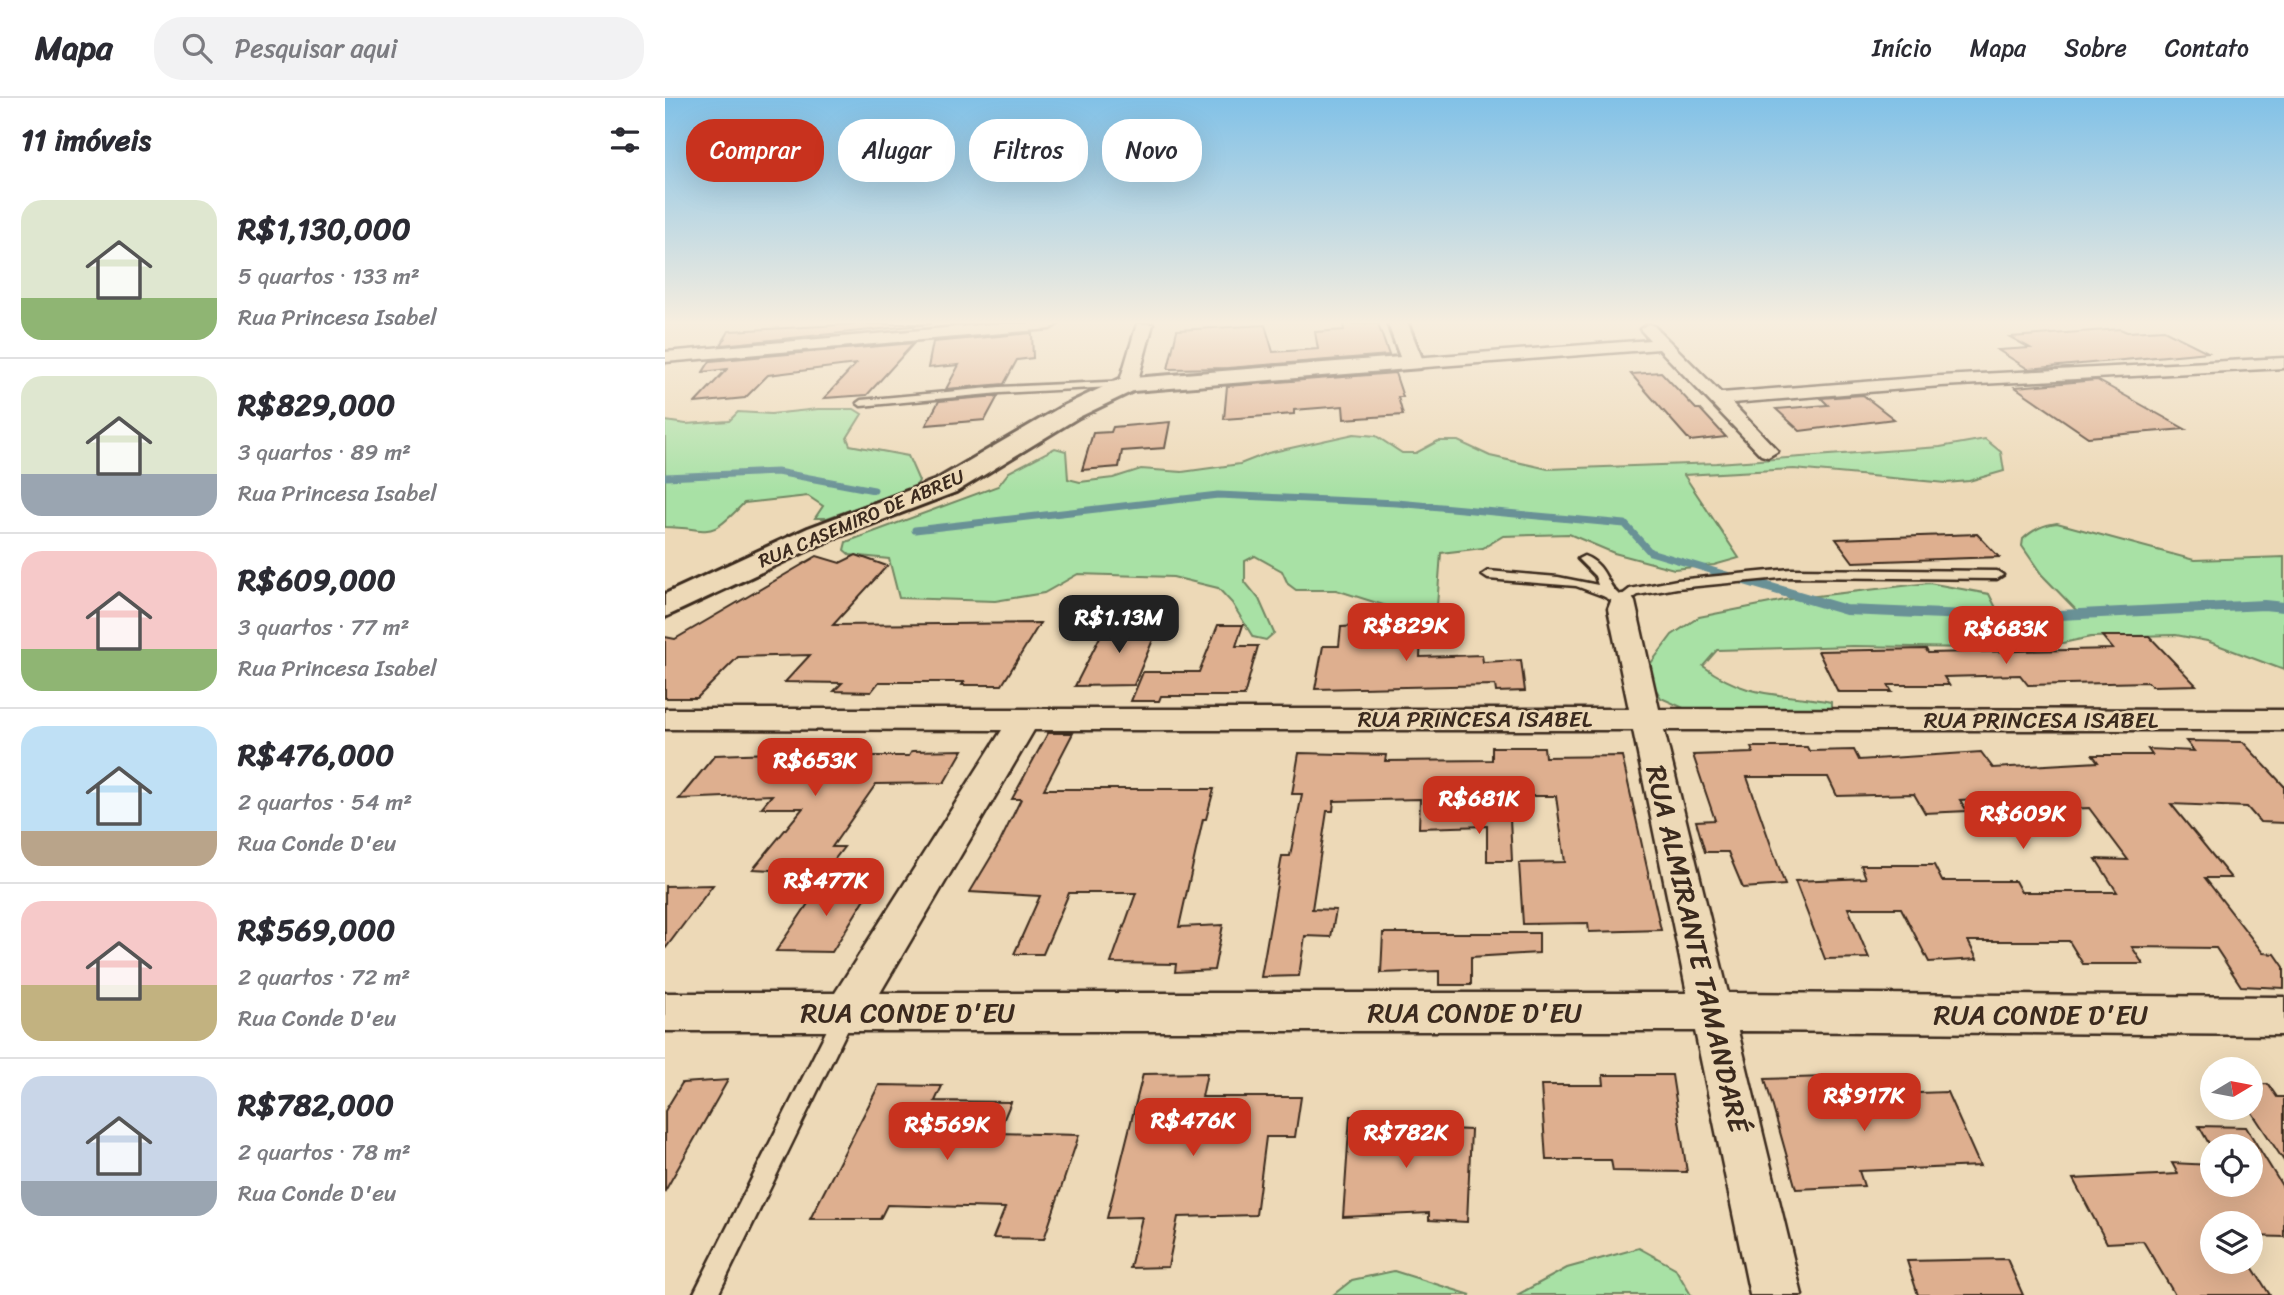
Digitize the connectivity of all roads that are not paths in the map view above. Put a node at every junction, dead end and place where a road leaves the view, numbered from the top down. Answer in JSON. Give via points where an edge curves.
{"nodes":[{"id":1,"x":1129,"y":380,"type":"edge"},
{"id":2,"x":1184,"y":380,"type":"edge"},
{"id":3,"x":1698,"y":380,"type":"edge"},
{"id":4,"x":1944,"y":380,"type":"edge"},
{"id":5,"x":1128,"y":384,"type":"junction"},
{"id":6,"x":1717,"y":399,"type":"junction"},
{"id":7,"x":861,"y":403,"type":"dead end"},
{"id":8,"x":1768,"y":451,"type":"dead end"},
{"id":9,"x":1584,"y":559,"type":"dead end"},
{"id":10,"x":1488,"y":575,"type":"dead end"},
{"id":11,"x":1997,"y":575,"type":"dead end"},
{"id":12,"x":1614,"y":596,"type":"junction"},
{"id":13,"x":665,"y":607,"type":"edge"},
{"id":14,"x":1645,"y":718,"type":"junction"},
{"id":15,"x":665,"y":719,"type":"edge"},
{"id":16,"x":1024,"y":720,"type":"junction"},
{"id":17,"x":2272,"y":720,"type":"edge"},
{"id":18,"x":2284,"y":744,"type":"edge"},
{"id":19,"x":665,"y":1012,"type":"edge"},
{"id":20,"x":846,"y":1012,"type":"junction"},
{"id":21,"x":1712,"y":1012,"type":"junction"},
{"id":22,"x":2284,"y":1016,"type":"edge"},
{"id":23,"x":705,"y":1295,"type":"edge"},
{"id":24,"x":1776,"y":1295,"type":"edge"}],
"edges":[{"from":1,"to":5,"type":"street"},
{"from":2,"to":5,"type":"street"},
{"from":3,"to":6,"type":"street"},
{"from":4,"to":6,"type":"street"},
{"from":5,"to":7,"type":"lane"},
{"from":5,"to":13,"type":"street","name":"RUA CASEMIRO DE ABREU","via":[[1070,412],[946,486],[819,534]]},
{"from":6,"to":8,"type":"street"},
{"from":9,"to":12,"type":"lane"},
{"from":10,"to":12,"type":"lane","via":[[1585,582]]},
{"from":11,"to":12,"type":"lane","via":[[1791,573],[1677,584]]},
{"from":12,"to":14,"type":"street","name":"RUA ALMIRANTE TAMANDARÉ"},
{"from":14,"to":16,"type":"street","name":"RUA PRINCESA ISABEL"},
{"from":14,"to":17,"type":"street","name":"RUA PRINCESA ISABEL"},
{"from":14,"to":21,"type":"street","name":"RUA ALMIRANTE TAMANDARÉ"},
{"from":15,"to":16,"type":"street","name":"RUA PRINCESA ISABEL"},
{"from":16,"to":20,"type":"street"},
{"from":17,"to":18,"type":"street"},
{"from":19,"to":20,"type":"street","name":"RUA CONDE D'EU"},
{"from":20,"to":21,"type":"street","name":"RUA CONDE D'EU"},
{"from":20,"to":23,"type":"lane"},
{"from":21,"to":22,"type":"street","name":"RUA CONDE D'EU"},
{"from":21,"to":24,"type":"street","name":"RUA ALMIRANTE TAMANDARÉ"}]}
